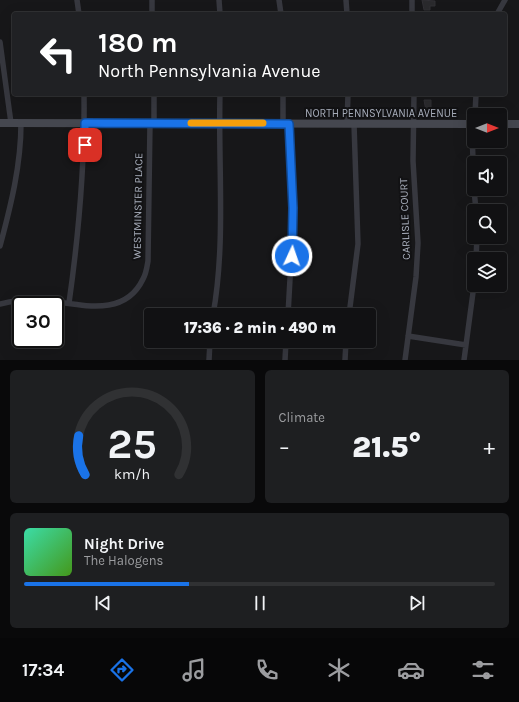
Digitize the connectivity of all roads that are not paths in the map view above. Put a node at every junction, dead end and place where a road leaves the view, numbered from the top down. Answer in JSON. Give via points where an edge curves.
{"nodes":[{"id":1,"x":77,"y":0,"type":"edge"},
{"id":2,"x":152,"y":0,"type":"edge"},
{"id":3,"x":219,"y":0,"type":"edge"},
{"id":4,"x":279,"y":0,"type":"edge"},
{"id":5,"x":346,"y":0,"type":"edge"},
{"id":6,"x":412,"y":0,"type":"edge"},
{"id":7,"x":504,"y":0,"type":"edge"},
{"id":8,"x":78,"y":12,"type":"edge"},
{"id":9,"x":152,"y":12,"type":"edge"},
{"id":10,"x":220,"y":12,"type":"edge"},
{"id":11,"x":280,"y":12,"type":"edge"},
{"id":12,"x":347,"y":12,"type":"edge"},
{"id":13,"x":412,"y":12,"type":"edge"},
{"id":14,"x":498,"y":12,"type":"edge"},
{"id":15,"x":0,"y":42,"type":"edge"},
{"id":16,"x":84,"y":96,"type":"edge"},
{"id":17,"x":154,"y":96,"type":"edge"},
{"id":18,"x":220,"y":96,"type":"edge"},
{"id":19,"x":283,"y":96,"type":"edge"},
{"id":20,"x":348,"y":96,"type":"edge"},
{"id":21,"x":414,"y":96,"type":"edge"},
{"id":22,"x":476,"y":96,"type":"edge"},
{"id":23,"x":475,"y":108,"type":"edge"},
{"id":24,"x":0,"y":123,"type":"edge"},
{"id":25,"x":11,"y":123,"type":"junction"},
{"id":26,"x":21,"y":123,"type":"junction"},
{"id":27,"x":85,"y":123,"type":"junction"},
{"id":28,"x":152,"y":123,"type":"junction"},
{"id":29,"x":220,"y":123,"type":"junction"},
{"id":30,"x":286,"y":124,"type":"junction"},
{"id":31,"x":350,"y":124,"type":"junction"},
{"id":32,"x":413,"y":124,"type":"junction"},
{"id":33,"x":467,"y":124,"type":"edge"},
{"id":34,"x":507,"y":124,"type":"edge"},
{"id":35,"x":519,"y":124,"type":"edge"},
{"id":36,"x":0,"y":246,"type":"edge"},
{"id":37,"x":473,"y":292,"type":"edge"},
{"id":38,"x":69,"y":303,"type":"junction"},
{"id":39,"x":0,"y":304,"type":"edge"},
{"id":40,"x":214,"y":308,"type":"edge"},
{"id":41,"x":288,"y":308,"type":"edge"},
{"id":42,"x":350,"y":308,"type":"edge"},
{"id":43,"x":408,"y":336,"type":"junction"},
{"id":44,"x":466,"y":344,"type":"junction"},
{"id":45,"x":210,"y":348,"type":"edge"},
{"id":46,"x":286,"y":348,"type":"edge"},
{"id":47,"x":346,"y":348,"type":"edge"},
{"id":48,"x":210,"y":360,"type":"edge"},
{"id":49,"x":286,"y":360,"type":"edge"},
{"id":50,"x":345,"y":360,"type":"edge"},
{"id":51,"x":406,"y":360,"type":"edge"},
{"id":52,"x":464,"y":360,"type":"edge"}],
"edges":[{"from":1,"to":8,"type":"street"},
{"from":2,"to":9,"type":"street"},
{"from":3,"to":10,"type":"street"},
{"from":4,"to":11,"type":"street"},
{"from":5,"to":12,"type":"street"},
{"from":6,"to":13,"type":"street"},
{"from":7,"to":14,"type":"street"},
{"from":15,"to":25,"type":"street"},
{"from":16,"to":27,"type":"street"},
{"from":17,"to":28,"type":"street","name":"WESTMINSTER PLACE"},
{"from":18,"to":29,"type":"street"},
{"from":19,"to":30,"type":"street"},
{"from":20,"to":31,"type":"street"},
{"from":21,"to":32,"type":"street","name":"CARLISLE COURT"},
{"from":22,"to":23,"type":"street"},
{"from":24,"to":25,"type":"street","name":"NORTH PENNSYLVANIA AVENUE"},
{"from":25,"to":26,"type":"street","name":"NORTH PENNSYLVANIA AVENUE"},
{"from":26,"to":27,"type":"street","name":"NORTH PENNSYLVANIA AVENUE"},
{"from":26,"to":36,"type":"street","via":[[15,187]]},
{"from":27,"to":28,"type":"street","name":"NORTH PENNSYLVANIA AVENUE"},
{"from":27,"to":38,"type":"street","via":[[79,236]]},
{"from":28,"to":29,"type":"street","name":"NORTH PENNSYLVANIA AVENUE"},
{"from":28,"to":38,"type":"street","name":"WESTMINSTER PLACE","via":[[148,261],[144,279],[131,295],[117,304],[96,307]]},
{"from":29,"to":30,"type":"street","name":"NORTH PENNSYLVANIA AVENUE"},
{"from":29,"to":40,"type":"street","via":[[218,269]]},
{"from":30,"to":31,"type":"street","name":"NORTH PENNSYLVANIA AVENUE"},
{"from":30,"to":41,"type":"street","via":[[293,226]]},
{"from":31,"to":32,"type":"street","name":"NORTH PENNSYLVANIA AVENUE"},
{"from":31,"to":42,"type":"street","via":[[358,233]]},
{"from":32,"to":33,"type":"street","name":"NORTH PENNSYLVANIA AVENUE"},
{"from":32,"to":43,"type":"street","name":"CARLISLE COURT","via":[[418,244]]},
{"from":34,"to":35,"type":"street"},
{"from":37,"to":44,"type":"street"},
{"from":38,"to":39,"type":"street","name":"WESTMINSTER PLACE","via":[[39,300]]},
{"from":43,"to":44,"type":"street"},
{"from":43,"to":51,"type":"street","name":"CARLISLE COURT"},
{"from":44,"to":52,"type":"street"},
{"from":45,"to":48,"type":"street"},
{"from":46,"to":49,"type":"street"},
{"from":47,"to":50,"type":"street"}]}
